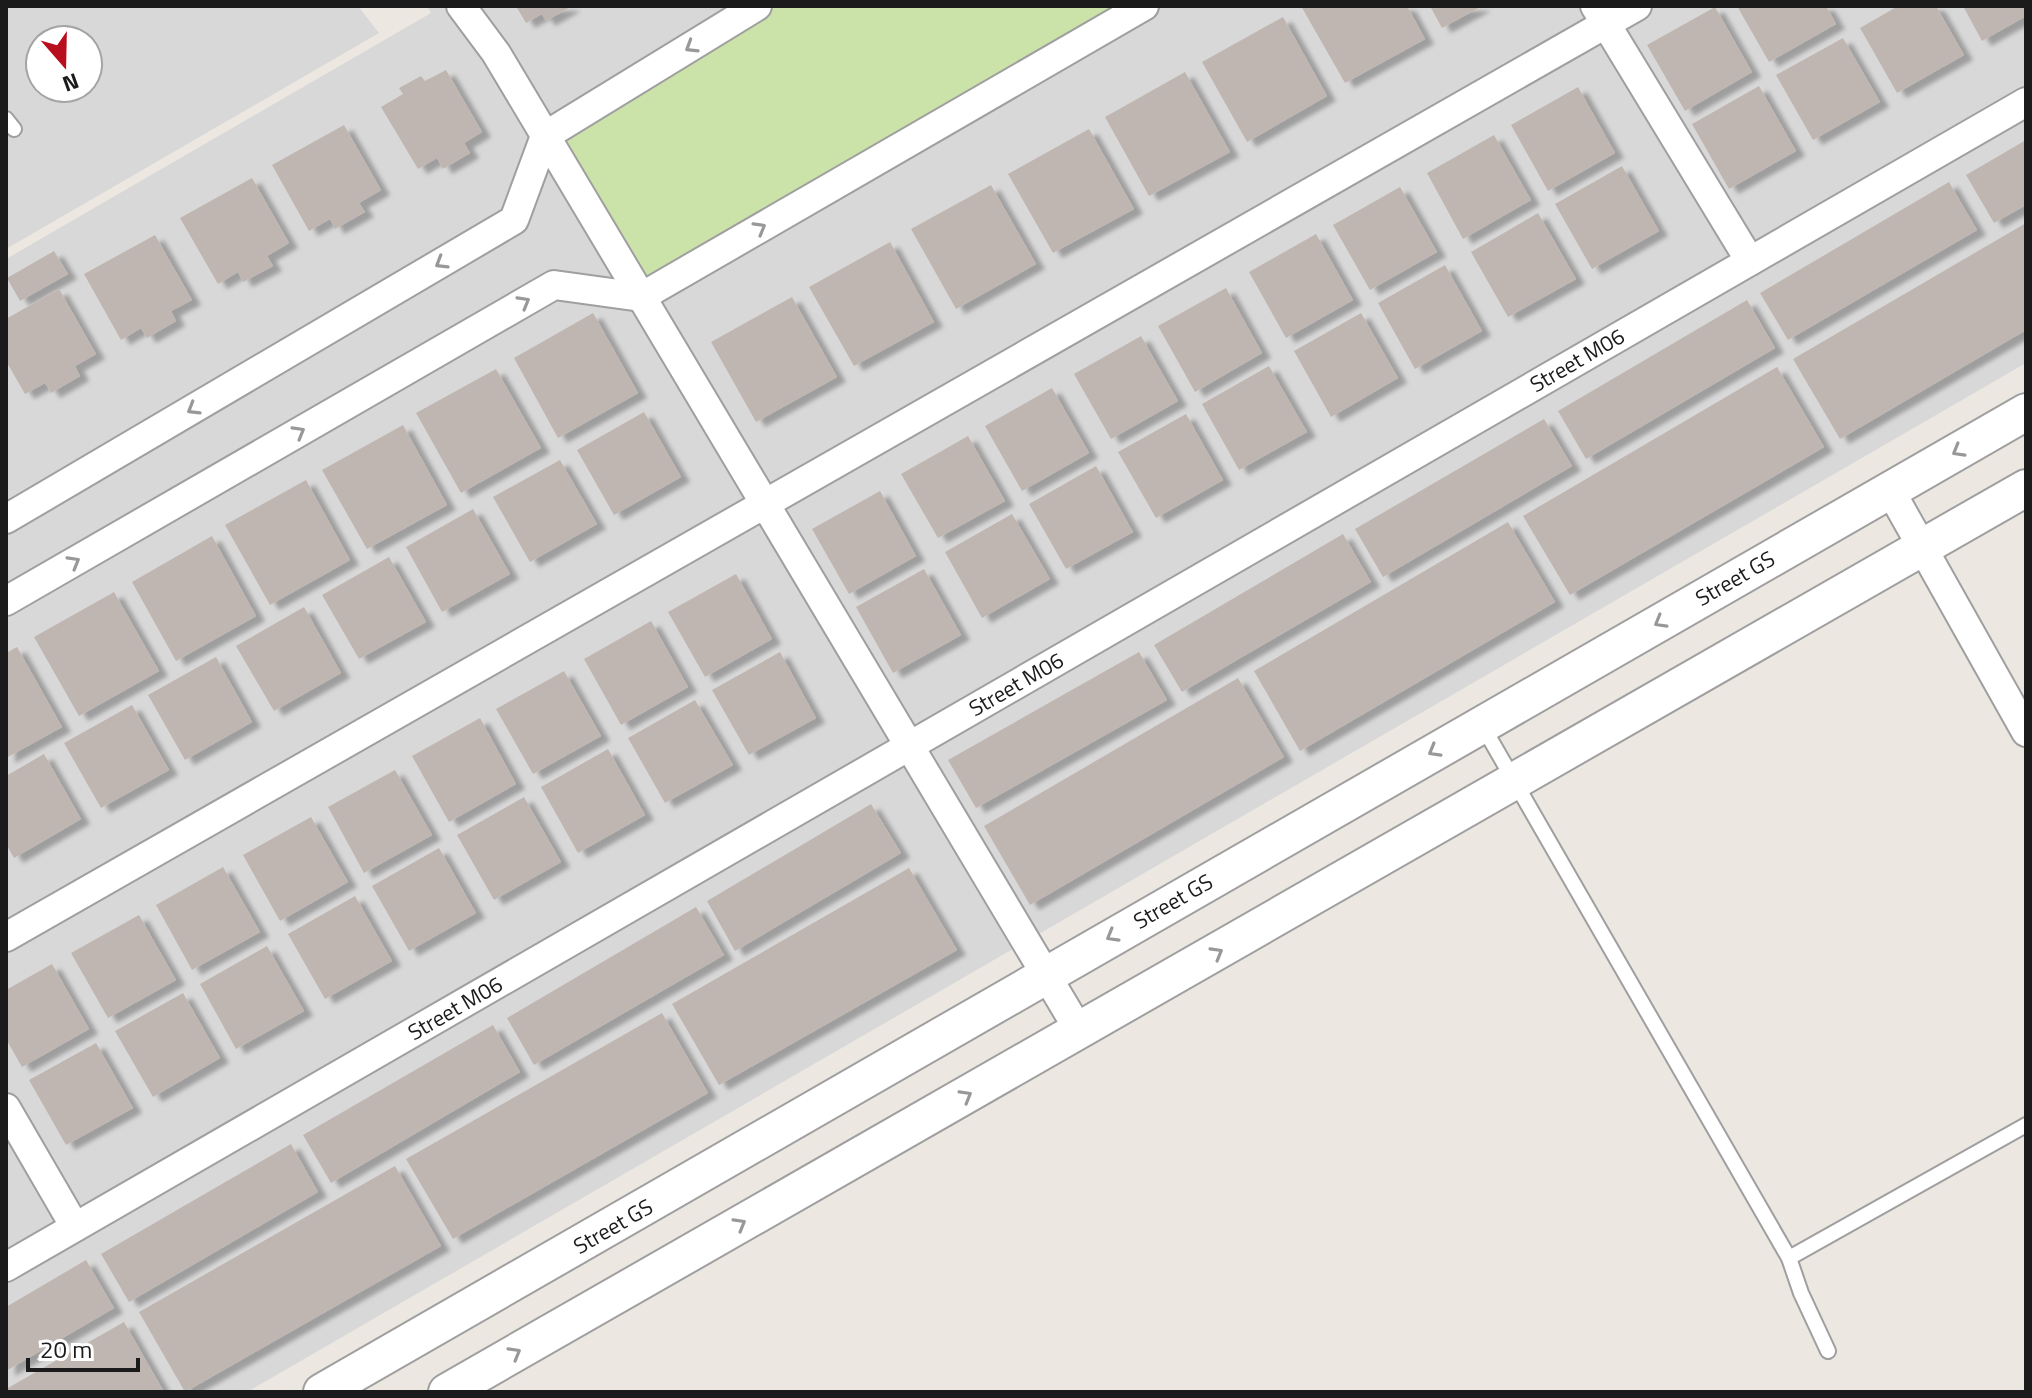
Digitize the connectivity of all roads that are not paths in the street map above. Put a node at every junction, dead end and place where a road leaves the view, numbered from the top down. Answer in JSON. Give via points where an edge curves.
{"nodes":[{"id":1,"x":461,"y":6,"type":"edge"},
{"id":2,"x":757,"y":6,"type":"edge"},
{"id":3,"x":1144,"y":6,"type":"edge"},
{"id":4,"x":1637,"y":6,"type":"edge"},
{"id":5,"x":1600,"y":15,"type":"edge"},
{"id":6,"x":2026,"y":102,"type":"edge"},
{"id":7,"x":545,"y":136,"type":"junction"},
{"id":8,"x":1750,"y":261,"type":"junction"},
{"id":9,"x":641,"y":297,"type":"junction"},
{"id":10,"x":2026,"y":412,"type":"edge"},
{"id":11,"x":2026,"y":488,"type":"edge"},
{"id":12,"x":1890,"y":490,"type":"junction"},
{"id":13,"x":765,"y":505,"type":"junction"},
{"id":14,"x":6,"y":519,"type":"edge"},
{"id":15,"x":1922,"y":548,"type":"junction"},
{"id":16,"x":6,"y":601,"type":"edge"},
{"id":17,"x":1481,"y":724,"type":"junction"},
{"id":18,"x":2026,"y":732,"type":"edge"},
{"id":19,"x":908,"y":746,"type":"junction"},
{"id":20,"x":1514,"y":782,"type":"junction"},
{"id":21,"x":6,"y":937,"type":"edge"},
{"id":22,"x":1044,"y":975,"type":"junction"},
{"id":23,"x":1080,"y":1032,"type":"junction"},
{"id":24,"x":6,"y":1108,"type":"edge"},
{"id":25,"x":2026,"y":1125,"type":"edge"},
{"id":26,"x":661,"y":1199,"type":"junction"},
{"id":27,"x":75,"y":1227,"type":"junction"},
{"id":28,"x":690,"y":1253,"type":"junction"},
{"id":29,"x":1789,"y":1258,"type":"junction"},
{"id":30,"x":6,"y":1267,"type":"edge"},
{"id":31,"x":1828,"y":1351,"type":"dead end"},
{"id":32,"x":322,"y":1392,"type":"edge"},
{"id":33,"x":447,"y":1392,"type":"edge"}],
"edges":[{"from":1,"to":7,"type":"street"},
{"from":2,"to":7,"type":"street","one_way":true},
{"from":9,"to":3,"type":"street","one_way":true},
{"from":4,"to":5,"type":"street"},
{"from":5,"to":8,"type":"street"},
{"from":5,"to":13,"type":"street"},
{"from":6,"to":8,"type":"street","name":"Street M06"},
{"from":7,"to":9,"type":"street"},
{"from":7,"to":14,"type":"street","one_way":true,"via":[[514,220]]},
{"from":8,"to":19,"type":"street","name":"Street M06"},
{"from":9,"to":13,"type":"street"},
{"from":16,"to":9,"type":"street","one_way":true,"via":[[554,285]]},
{"from":10,"to":12,"type":"street","name":"Street GS","one_way":true},
{"from":11,"to":15,"type":"street"},
{"from":12,"to":15,"type":"street"},
{"from":12,"to":17,"type":"street","name":"Street GS","one_way":true},
{"from":13,"to":19,"type":"street"},
{"from":13,"to":21,"type":"street"},
{"from":15,"to":18,"type":"street"},
{"from":15,"to":20,"type":"street"},
{"from":17,"to":20,"type":"lane"},
{"from":17,"to":22,"type":"street","name":"Street GS","one_way":true},
{"from":19,"to":22,"type":"street"},
{"from":19,"to":27,"type":"street","name":"Street M06"},
{"from":23,"to":20,"type":"street","one_way":true},
{"from":20,"to":29,"type":"lane"},
{"from":22,"to":23,"type":"street"},
{"from":22,"to":26,"type":"street","name":"Street GS"},
{"from":28,"to":23,"type":"street","one_way":true},
{"from":24,"to":27,"type":"street"},
{"from":25,"to":29,"type":"lane"},
{"from":26,"to":28,"type":"street"},
{"from":26,"to":32,"type":"street","name":"Street GS"},
{"from":27,"to":30,"type":"street","name":"Street M06"},
{"from":33,"to":28,"type":"street","one_way":true},
{"from":29,"to":31,"type":"lane"}]}
